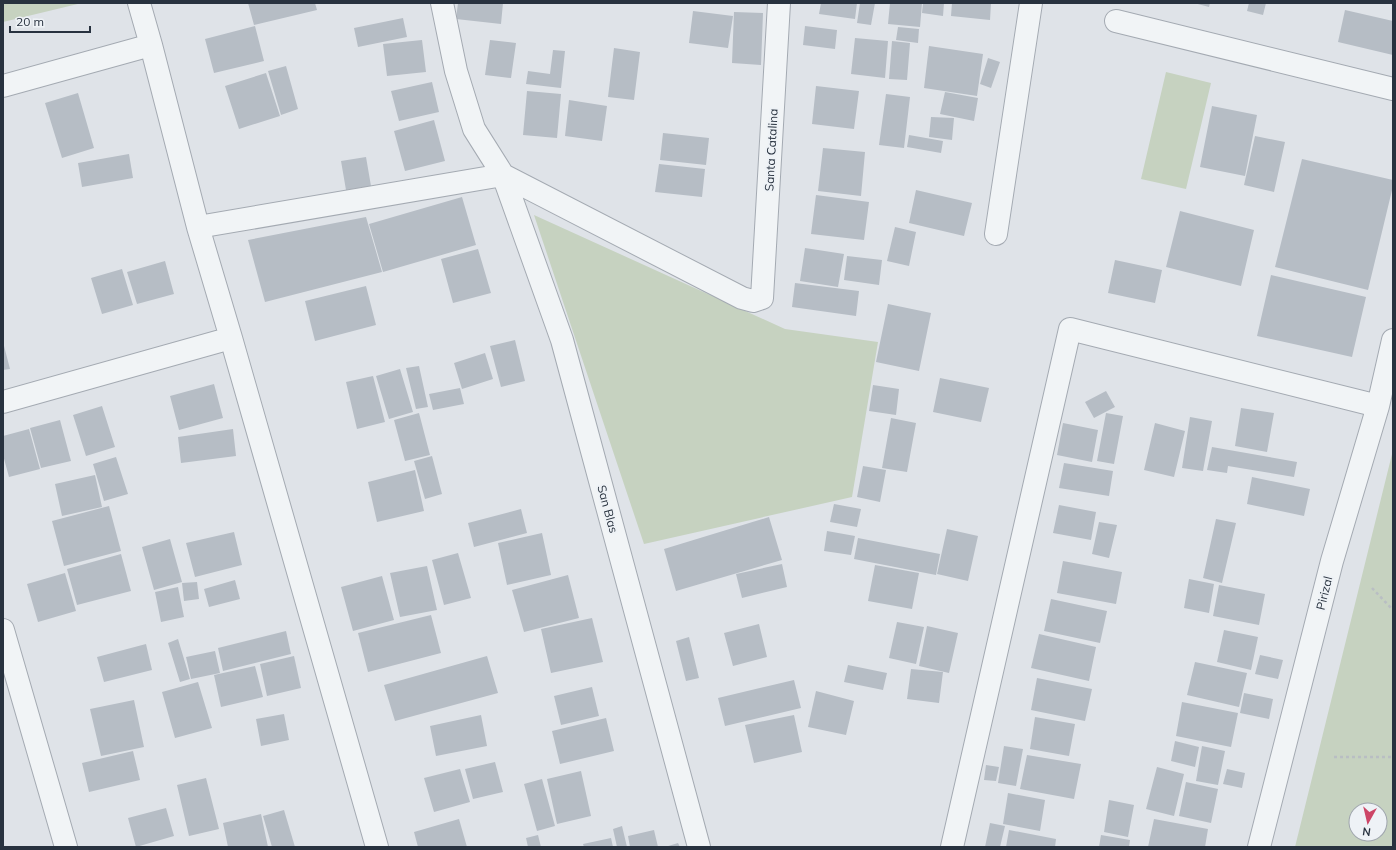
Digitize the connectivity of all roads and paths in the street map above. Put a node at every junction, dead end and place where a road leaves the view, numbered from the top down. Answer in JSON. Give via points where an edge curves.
{"nodes":[{"id":1,"x":139,"y":3,"type":"edge"},
{"id":2,"x":442,"y":3,"type":"edge"},
{"id":3,"x":780,"y":3,"type":"edge"},
{"id":4,"x":1031,"y":3,"type":"edge"},
{"id":5,"x":1116,"y":21,"type":"dead end"},
{"id":6,"x":151,"y":45,"type":"junction"},
{"id":7,"x":3,"y":86,"type":"edge"},
{"id":8,"x":1393,"y":89,"type":"edge"},
{"id":9,"x":503,"y":175,"type":"junction"},
{"id":10,"x":198,"y":227,"type":"junction"},
{"id":11,"x":996,"y":234,"type":"dead end"},
{"id":12,"x":231,"y":338,"type":"junction"},
{"id":13,"x":1393,"y":340,"type":"edge"},
{"id":14,"x":3,"y":402,"type":"edge"},
{"id":15,"x":1378,"y":406,"type":"junction"},
{"id":16,"x":1372,"y":588,"type":"dead end"},
{"id":17,"x":1393,"y":610,"type":"edge"},
{"id":18,"x":3,"y":630,"type":"edge"},
{"id":19,"x":1334,"y":757,"type":"dead end"},
{"id":20,"x":1393,"y":757,"type":"edge"},
{"id":21,"x":66,"y":847,"type":"edge"},
{"id":22,"x":377,"y":847,"type":"edge"},
{"id":23,"x":699,"y":847,"type":"edge"},
{"id":24,"x":952,"y":847,"type":"edge"},
{"id":25,"x":1259,"y":847,"type":"edge"}],
"edges":[{"from":1,"to":6,"type":"street"},
{"from":2,"to":9,"type":"street","name":"San Blas","via":[[456,71],[474,129]]},
{"from":3,"to":9,"type":"street","name":"Santa Catalina","via":[[762,298],[753,301],[742,298]]},
{"from":4,"to":11,"type":"street"},
{"from":5,"to":8,"type":"street"},
{"from":6,"to":7,"type":"street"},
{"from":6,"to":10,"type":"street"},
{"from":9,"to":10,"type":"street"},
{"from":9,"to":23,"type":"street","name":"San Blas","via":[[562,340]]},
{"from":10,"to":12,"type":"street"},
{"from":12,"to":14,"type":"street"},
{"from":12,"to":22,"type":"street"},
{"from":13,"to":15,"type":"street","name":"Pirizal"},
{"from":15,"to":24,"type":"street","via":[[1070,329]]},
{"from":15,"to":25,"type":"street","name":"Pirizal","via":[[1332,560]]},
{"from":16,"to":17,"type":"path"},
{"from":18,"to":21,"type":"street"},
{"from":19,"to":20,"type":"path"}]}
